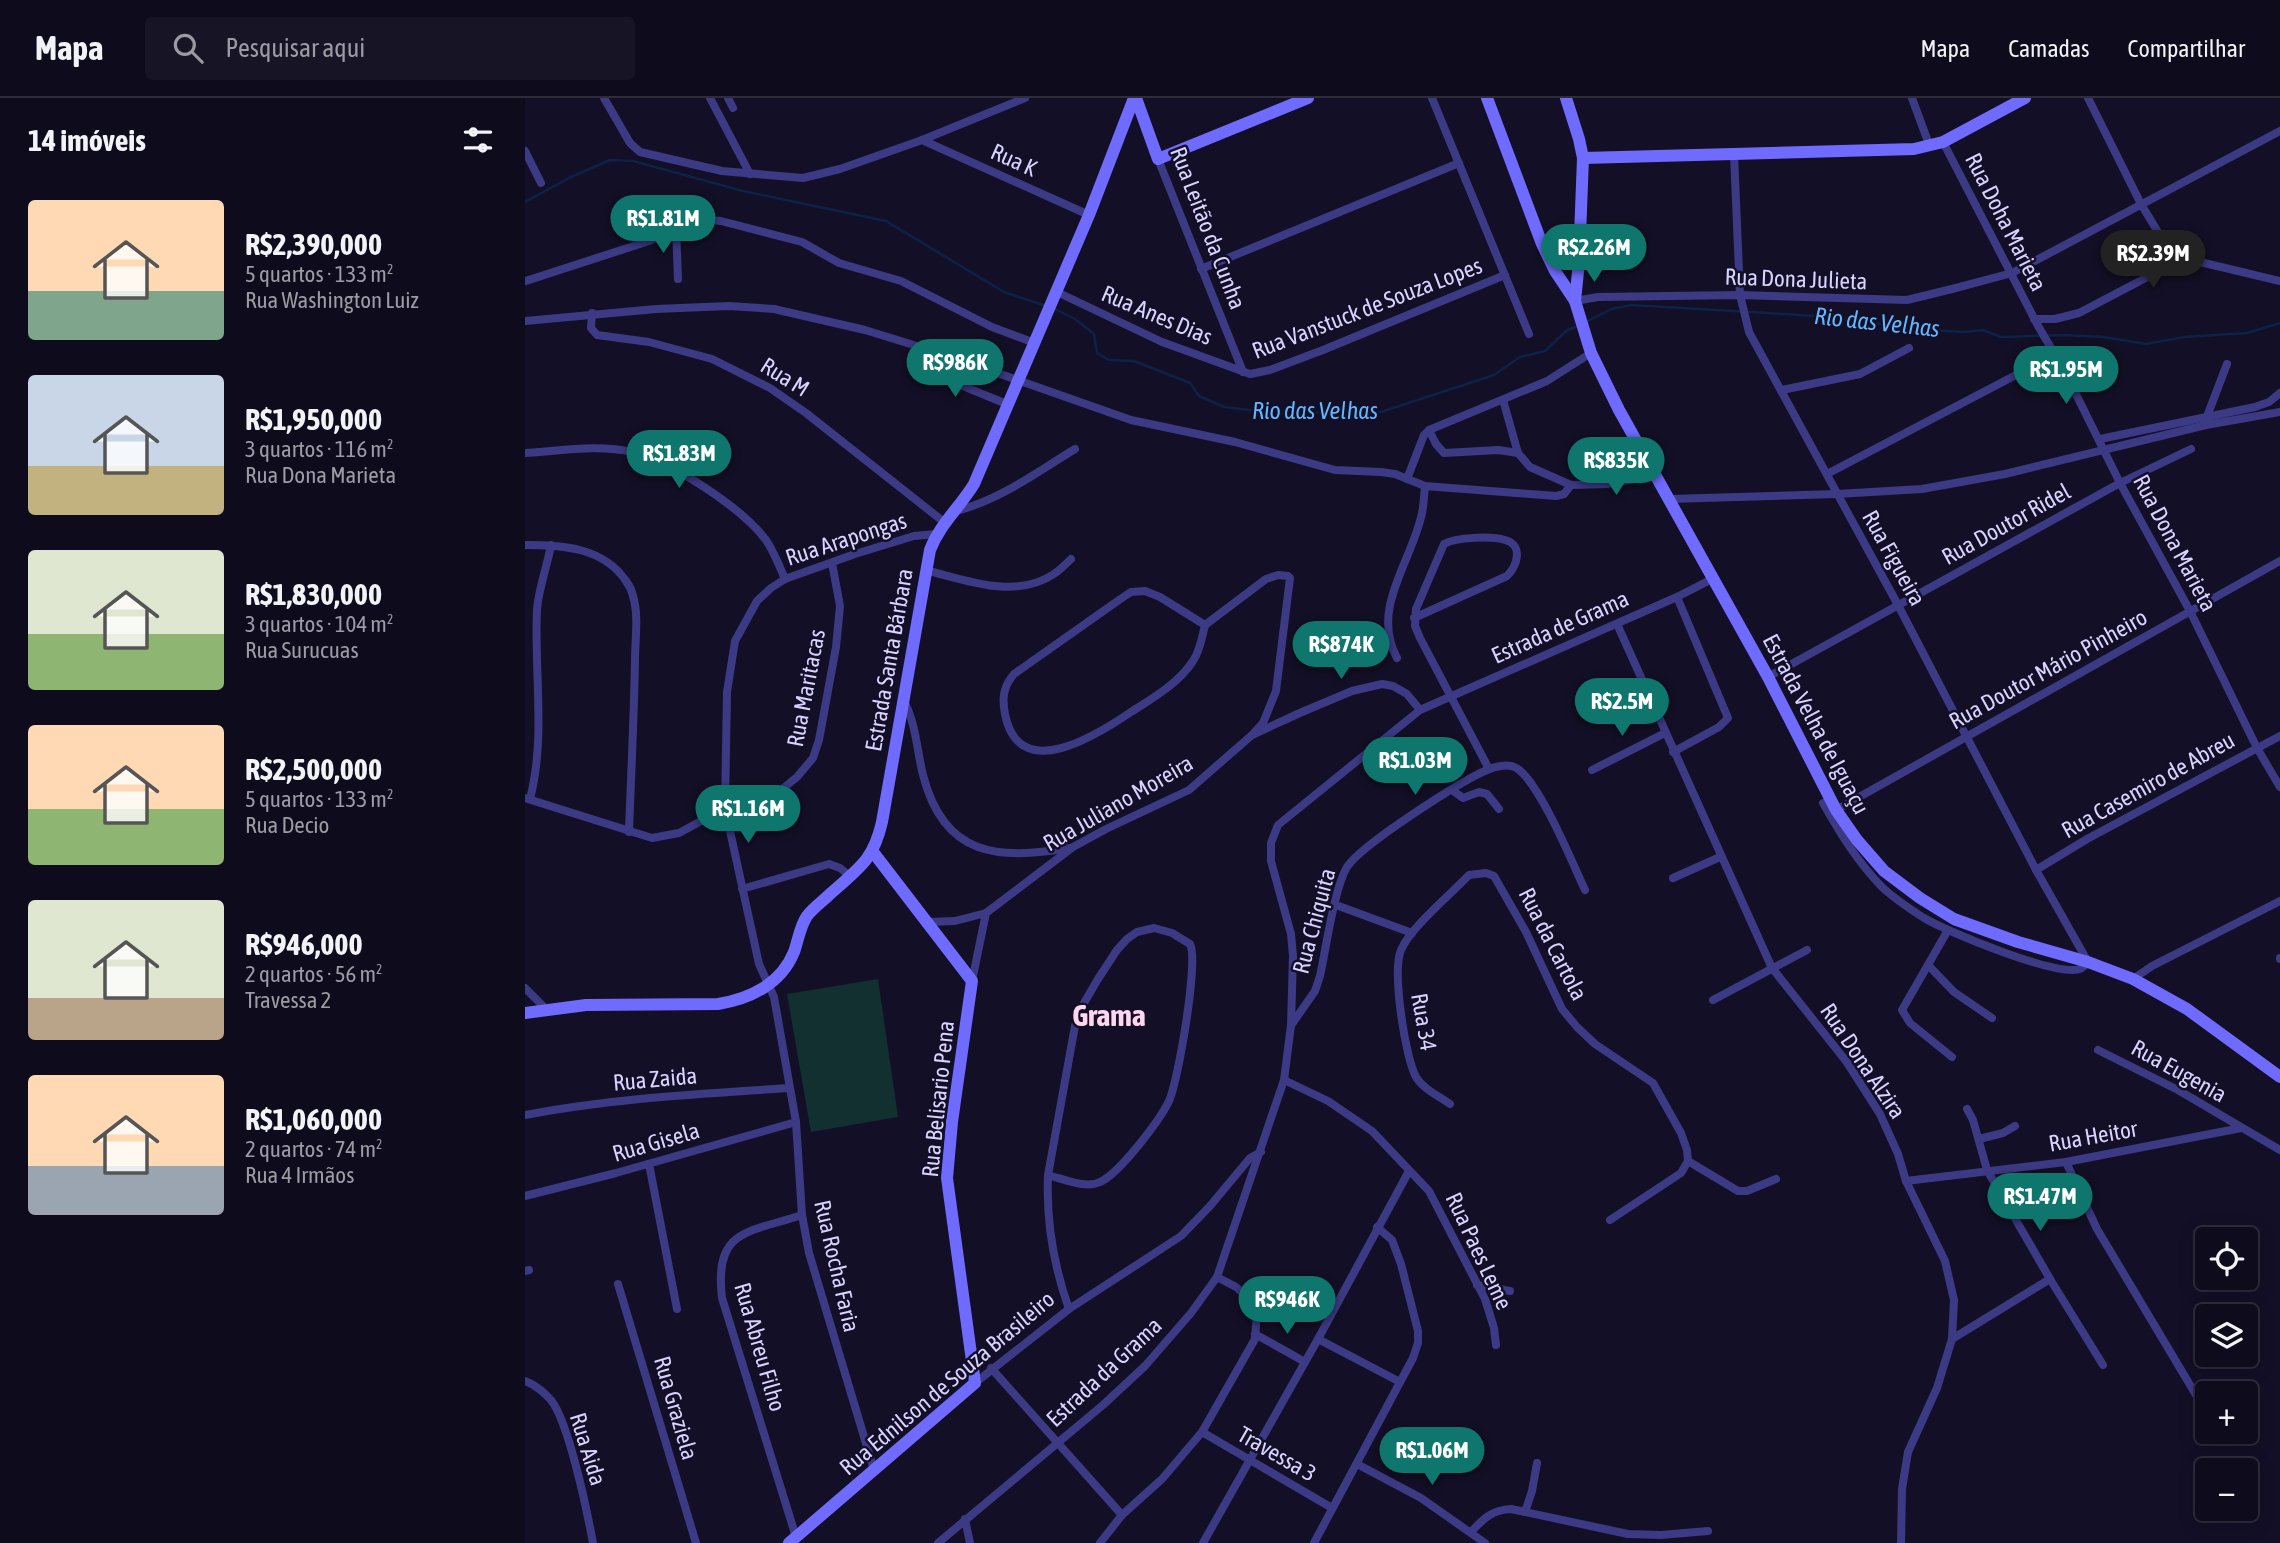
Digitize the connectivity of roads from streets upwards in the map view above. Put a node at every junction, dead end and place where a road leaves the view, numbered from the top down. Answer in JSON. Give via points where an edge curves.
{"nodes":[{"id":1,"x":604,"y":98,"type":"edge"},
{"id":2,"x":711,"y":98,"type":"edge"},
{"id":3,"x":728,"y":98,"type":"edge"},
{"id":4,"x":1025,"y":98,"type":"edge"},
{"id":5,"x":1135,"y":98,"type":"edge"},
{"id":6,"x":1308,"y":98,"type":"edge"},
{"id":7,"x":1431,"y":98,"type":"edge"},
{"id":8,"x":1487,"y":98,"type":"edge"},
{"id":9,"x":1566,"y":98,"type":"edge"},
{"id":10,"x":1912,"y":98,"type":"edge"},
{"id":11,"x":2025,"y":98,"type":"edge"},
{"id":12,"x":2088,"y":98,"type":"edge"},
{"id":13,"x":733,"y":108,"type":"dead end"},
{"id":14,"x":2280,"y":131,"type":"edge"},
{"id":15,"x":922,"y":140,"type":"junction"},
{"id":16,"x":1937,"y":144,"type":"junction"},
{"id":17,"x":525,"y":151,"type":"edge"},
{"id":18,"x":1734,"y":154,"type":"junction"},
{"id":19,"x":1158,"y":159,"type":"junction"},
{"id":20,"x":1583,"y":159,"type":"junction"},
{"id":21,"x":1459,"y":163,"type":"junction"},
{"id":22,"x":750,"y":174,"type":"junction"},
{"id":23,"x":541,"y":183,"type":"dead end"},
{"id":24,"x":2141,"y":204,"type":"junction"},
{"id":25,"x":1089,"y":215,"type":"junction"},
{"id":26,"x":676,"y":229,"type":"junction"},
{"id":27,"x":1579,"y":262,"type":"junction"},
{"id":28,"x":2176,"y":262,"type":"junction"},
{"id":29,"x":1201,"y":269,"type":"junction"},
{"id":30,"x":1555,"y":271,"type":"junction"},
{"id":31,"x":2012,"y":273,"type":"junction"},
{"id":32,"x":1505,"y":275,"type":"junction"},
{"id":33,"x":678,"y":279,"type":"dead end"},
{"id":34,"x":526,"y":281,"type":"edge"},
{"id":35,"x":2280,"y":281,"type":"edge"},
{"id":36,"x":1056,"y":294,"type":"junction"},
{"id":37,"x":1740,"y":297,"type":"junction"},
{"id":38,"x":1577,"y":307,"type":"junction"},
{"id":39,"x":592,"y":313,"type":"junction"},
{"id":40,"x":525,"y":321,"type":"edge"},
{"id":41,"x":2036,"y":322,"type":"junction"},
{"id":42,"x":1529,"y":334,"type":"dead end"},
{"id":43,"x":1035,"y":343,"type":"junction"},
{"id":44,"x":1909,"y":348,"type":"dead end"},
{"id":45,"x":2053,"y":352,"type":"junction"},
{"id":46,"x":1591,"y":353,"type":"junction"},
{"id":47,"x":912,"y":365,"type":"dead end"},
{"id":48,"x":2227,"y":365,"type":"dead end"},
{"id":49,"x":1243,"y":372,"type":"junction"},
{"id":50,"x":1018,"y":381,"type":"junction"},
{"id":51,"x":1782,"y":390,"type":"junction"},
{"id":52,"x":2280,"y":393,"type":"edge"},
{"id":53,"x":1503,"y":400,"type":"junction"},
{"id":54,"x":1009,"y":405,"type":"junction"},
{"id":55,"x":2280,"y":412,"type":"edge"},
{"id":56,"x":2206,"y":421,"type":"junction"},
{"id":57,"x":1429,"y":429,"type":"junction"},
{"id":58,"x":2100,"y":439,"type":"junction"},
{"id":59,"x":1075,"y":449,"type":"dead end"},
{"id":60,"x":2191,"y":449,"type":"dead end"},
{"id":61,"x":2105,"y":451,"type":"junction"},
{"id":62,"x":525,"y":453,"type":"edge"},
{"id":63,"x":1518,"y":453,"type":"junction"},
{"id":64,"x":1654,"y":472,"type":"junction"},
{"id":65,"x":1827,"y":474,"type":"junction"},
{"id":66,"x":1407,"y":479,"type":"junction"},
{"id":67,"x":2120,"y":483,"type":"junction"},
{"id":68,"x":1571,"y":485,"type":"junction"},
{"id":69,"x":1425,"y":486,"type":"junction"},
{"id":70,"x":1837,"y":494,"type":"junction"},
{"id":71,"x":1669,"y":499,"type":"junction"},
{"id":72,"x":956,"y":511,"type":"junction"},
{"id":73,"x":944,"y":522,"type":"junction"},
{"id":74,"x":936,"y":534,"type":"junction"},
{"id":75,"x":525,"y":545,"type":"edge"},
{"id":76,"x":551,"y":545,"type":"junction"},
{"id":77,"x":1071,"y":559,"type":"dead end"},
{"id":78,"x":2280,"y":561,"type":"edge"},
{"id":79,"x":832,"y":563,"type":"junction"},
{"id":80,"x":925,"y":570,"type":"junction"},
{"id":81,"x":1714,"y":578,"type":"junction"},
{"id":82,"x":785,"y":579,"type":"junction"},
{"id":83,"x":1677,"y":597,"type":"junction"},
{"id":84,"x":1898,"y":605,"type":"junction"},
{"id":85,"x":2190,"y":611,"type":"junction"},
{"id":86,"x":1414,"y":618,"type":"junction"},
{"id":87,"x":1617,"y":624,"type":"junction"},
{"id":88,"x":1205,"y":625,"type":"junction"},
{"id":89,"x":1397,"y":658,"type":"dead end"},
{"id":90,"x":1767,"y":677,"type":"junction"},
{"id":91,"x":525,"y":692,"type":"edge"},
{"id":92,"x":536,"y":694,"type":"junction"},
{"id":93,"x":1450,"y":697,"type":"junction"},
{"id":94,"x":902,"y":698,"type":"junction"},
{"id":95,"x":1420,"y":710,"type":"junction"},
{"id":96,"x":1665,"y":733,"type":"junction"},
{"id":97,"x":1252,"y":735,"type":"junction"},
{"id":98,"x":2280,"y":736,"type":"edge"},
{"id":99,"x":1967,"y":737,"type":"junction"},
{"id":100,"x":2257,"y":748,"type":"junction"},
{"id":101,"x":1673,"y":752,"type":"junction"},
{"id":102,"x":1489,"y":769,"type":"junction"},
{"id":103,"x":1592,"y":770,"type":"dead end"},
{"id":104,"x":2280,"y":786,"type":"edge"},
{"id":105,"x":1452,"y":790,"type":"junction"},
{"id":106,"x":528,"y":799,"type":"edge"},
{"id":107,"x":1823,"y":803,"type":"dead end"},
{"id":108,"x":725,"y":808,"type":"junction"},
{"id":109,"x":1499,"y":809,"type":"dead end"},
{"id":110,"x":1836,"y":810,"type":"junction"},
{"id":111,"x":629,"y":832,"type":"junction"},
{"id":112,"x":1073,"y":847,"type":"junction"},
{"id":113,"x":873,"y":852,"type":"junction"},
{"id":114,"x":1720,"y":857,"type":"junction"},
{"id":115,"x":2036,"y":870,"type":"junction"},
{"id":116,"x":1469,"y":875,"type":"joint"},
{"id":117,"x":850,"y":876,"type":"junction"},
{"id":118,"x":1673,"y":878,"type":"dead end"},
{"id":119,"x":743,"y":889,"type":"junction"},
{"id":120,"x":1585,"y":890,"type":"dead end"},
{"id":121,"x":2280,"y":901,"type":"edge"},
{"id":122,"x":1336,"y":905,"type":"junction"},
{"id":123,"x":986,"y":913,"type":"junction"},
{"id":124,"x":928,"y":922,"type":"junction"},
{"id":125,"x":1948,"y":930,"type":"junction"},
{"id":126,"x":1412,"y":933,"type":"junction"},
{"id":127,"x":1807,"y":950,"type":"dead end"},
{"id":128,"x":2088,"y":962,"type":"junction"},
{"id":129,"x":1928,"y":965,"type":"junction"},
{"id":130,"x":1772,"y":968,"type":"junction"},
{"id":131,"x":2133,"y":979,"type":"junction"},
{"id":132,"x":972,"y":981,"type":"junction"},
{"id":133,"x":768,"y":986,"type":"junction"},
{"id":134,"x":525,"y":988,"type":"edge"},
{"id":135,"x":1713,"y":1000,"type":"dead end"},
{"id":136,"x":547,"y":1010,"type":"junction"},
{"id":137,"x":525,"y":1013,"type":"edge"},
{"id":138,"x":1992,"y":1018,"type":"dead end"},
{"id":139,"x":1291,"y":1025,"type":"junction"},
{"id":140,"x":2098,"y":1050,"type":"dead end"},
{"id":141,"x":1952,"y":1056,"type":"dead end"},
{"id":142,"x":2280,"y":1077,"type":"edge"},
{"id":143,"x":1284,"y":1080,"type":"junction"},
{"id":144,"x":790,"y":1087,"type":"junction"},
{"id":145,"x":1450,"y":1104,"type":"dead end"},
{"id":146,"x":1967,"y":1109,"type":"dead end"},
{"id":147,"x":525,"y":1115,"type":"edge"},
{"id":148,"x":796,"y":1122,"type":"junction"},
{"id":149,"x":2015,"y":1126,"type":"dead end"},
{"id":150,"x":2241,"y":1128,"type":"junction"},
{"id":151,"x":1979,"y":1139,"type":"junction"},
{"id":152,"x":2280,"y":1150,"type":"edge"},
{"id":153,"x":1261,"y":1152,"type":"junction"},
{"id":154,"x":1688,"y":1161,"type":"junction"},
{"id":155,"x":2066,"y":1162,"type":"junction"},
{"id":156,"x":649,"y":1164,"type":"junction"},
{"id":157,"x":1987,"y":1170,"type":"junction"},
{"id":158,"x":1409,"y":1171,"type":"junction"},
{"id":159,"x":1048,"y":1175,"type":"junction"},
{"id":160,"x":1776,"y":1179,"type":"dead end"},
{"id":161,"x":1906,"y":1181,"type":"junction"},
{"id":162,"x":525,"y":1196,"type":"edge"},
{"id":163,"x":802,"y":1215,"type":"junction"},
{"id":164,"x":1610,"y":1220,"type":"dead end"},
{"id":165,"x":1377,"y":1227,"type":"junction"},
{"id":166,"x":1217,"y":1277,"type":"junction"},
{"id":167,"x":2050,"y":1279,"type":"junction"},
{"id":168,"x":618,"y":1284,"type":"dead end"},
{"id":169,"x":1477,"y":1285,"type":"junction"},
{"id":170,"x":1510,"y":1291,"type":"dead end"},
{"id":171,"x":677,"y":1309,"type":"dead end"},
{"id":172,"x":1069,"y":1309,"type":"junction"},
{"id":173,"x":1255,"y":1334,"type":"junction"},
{"id":174,"x":1318,"y":1339,"type":"junction"},
{"id":175,"x":1952,"y":1339,"type":"junction"},
{"id":176,"x":1496,"y":1345,"type":"dead end"},
{"id":177,"x":1305,"y":1362,"type":"junction"},
{"id":178,"x":2103,"y":1365,"type":"dead end"},
{"id":179,"x":991,"y":1368,"type":"junction"},
{"id":180,"x":525,"y":1381,"type":"edge"},
{"id":181,"x":1400,"y":1382,"type":"junction"},
{"id":182,"x":975,"y":1383,"type":"junction"},
{"id":183,"x":2195,"y":1393,"type":"edge"},
{"id":184,"x":1202,"y":1432,"type":"junction"},
{"id":185,"x":1057,"y":1443,"type":"junction"},
{"id":186,"x":1250,"y":1461,"type":"junction"},
{"id":187,"x":1537,"y":1463,"type":"dead end"},
{"id":188,"x":1357,"y":1464,"type":"junction"},
{"id":189,"x":874,"y":1470,"type":"junction"},
{"id":190,"x":1332,"y":1508,"type":"junction"},
{"id":191,"x":1525,"y":1512,"type":"junction"},
{"id":192,"x":1122,"y":1515,"type":"junction"},
{"id":193,"x":965,"y":1519,"type":"junction"},
{"id":194,"x":1708,"y":1531,"type":"dead end"},
{"id":195,"x":1471,"y":1532,"type":"junction"},
{"id":196,"x":793,"y":1540,"type":"edge"},
{"id":197,"x":593,"y":1543,"type":"edge"},
{"id":198,"x":696,"y":1543,"type":"edge"},
{"id":199,"x":938,"y":1543,"type":"edge"},
{"id":200,"x":969,"y":1543,"type":"edge"},
{"id":201,"x":1100,"y":1543,"type":"edge"},
{"id":202,"x":1203,"y":1543,"type":"edge"},
{"id":203,"x":1314,"y":1543,"type":"edge"},
{"id":204,"x":1485,"y":1543,"type":"edge"},
{"id":205,"x":1901,"y":1543,"type":"edge"}],
"edges":[{"from":1,"to":22,"type":"street","via":[[639,152]]},
{"from":2,"to":22,"type":"street"},
{"from":3,"to":13,"type":"street"},
{"from":4,"to":15,"type":"street"},
{"from":5,"to":19,"type":"street","name":"Rua Leitão da Cunha"},
{"from":5,"to":25,"type":"street","name":"Estrada Santa Bárbara"},
{"from":6,"to":19,"type":"street"},
{"from":7,"to":21,"type":"street"},
{"from":8,"to":30,"type":"street","name":"Estrada Velha de Iguaçu"},
{"from":9,"to":20,"type":"street","name":"Estrada Velha de Iguaçu"},
{"from":10,"to":16,"type":"street","name":"Rua Doha Marieta"},
{"from":11,"to":16,"type":"street"},
{"from":12,"to":24,"type":"street"},
{"from":14,"to":24,"type":"street","name":"Rua Dona Julieta"},
{"from":15,"to":22,"type":"street","via":[[803,178]]},
{"from":15,"to":25,"type":"street","name":"Rua K"},
{"from":16,"to":18,"type":"street","via":[[1914,149]]},
{"from":16,"to":31,"type":"street","name":"Rua Doha Marieta"},
{"from":17,"to":23,"type":"street"},
{"from":18,"to":20,"type":"street"},
{"from":18,"to":37,"type":"street","name":"Rua Figueira"},
{"from":19,"to":29,"type":"street","name":"Rua Leitão da Cunha"},
{"from":20,"to":27,"type":"street","name":"Estrada Velha de Iguaçu"},
{"from":21,"to":29,"type":"street"},
{"from":21,"to":32,"type":"street"},
{"from":24,"to":28,"type":"street"},
{"from":24,"to":31,"type":"street","name":"Rua Dona Julieta"},
{"from":25,"to":36,"type":"street","name":"Estrada Santa Bárbara"},
{"from":26,"to":33,"type":"street"},
{"from":26,"to":34,"type":"street"},
{"from":26,"to":43,"type":"street","via":[[707,219],[802,242],[839,262],[901,281],[992,327]]},
{"from":27,"to":30,"type":"street","via":[[1569,273]]},
{"from":27,"to":38,"type":"street","name":"Estrada Velha de Iguaçu"},
{"from":28,"to":35,"type":"street","via":[[2196,261]]},
{"from":28,"to":41,"type":"street","via":[[2080,313]]},
{"from":29,"to":49,"type":"street","name":"Rua Leitão da Cunha"},
{"from":30,"to":38,"type":"street","name":"Estrada Velha de Iguaçu"},
{"from":31,"to":37,"type":"street","name":"Rua Dona Julieta","via":[[1907,300]]},
{"from":31,"to":41,"type":"street","name":"Rua Doha Marieta"},
{"from":32,"to":42,"type":"street"},
{"from":32,"to":49,"type":"street","name":"Rua Vanstuck de Souza Lopes","via":[[1270,370]]},
{"from":36,"to":43,"type":"street","name":"Estrada Santa Bárbara"},
{"from":36,"to":49,"type":"street","name":"Rua Anes Dias"},
{"from":37,"to":38,"type":"street","name":"Rua Dona Julieta","via":[[1598,297]]},
{"from":37,"to":51,"type":"street","name":"Rua Figueira","via":[[1749,332]]},
{"from":38,"to":46,"type":"street","name":"Estrada Velha de Iguaçu"},
{"from":39,"to":40,"type":"street"},
{"from":39,"to":50,"type":"street","via":[[729,306],[774,309],[865,330]]},
{"from":39,"to":73,"type":"street","name":"Rua M","via":[[591,328],[597,335],[649,342],[712,359],[770,388]]},
{"from":41,"to":45,"type":"street","name":"Rua Dona Marieta"},
{"from":43,"to":50,"type":"street","name":"Estrada Santa Bárbara"},
{"from":44,"to":51,"type":"street","via":[[1860,374]]},
{"from":45,"to":58,"type":"street","name":"Rua Dona Marieta"},
{"from":45,"to":65,"type":"street"},
{"from":46,"to":53,"type":"street","via":[[1547,381]]},
{"from":46,"to":64,"type":"street","name":"Estrada Velha de Iguaçu"},
{"from":47,"to":54,"type":"street"},
{"from":48,"to":56,"type":"street"},
{"from":50,"to":54,"type":"street","name":"Estrada Santa Bárbara"},
{"from":50,"to":66,"type":"street","via":[[1131,420],[1335,470],[1381,472]]},
{"from":51,"to":65,"type":"street","name":"Rua Figueira"},
{"from":52,"to":56,"type":"street","via":[[2262,405]]},
{"from":53,"to":57,"type":"street"},
{"from":53,"to":63,"type":"street"},
{"from":54,"to":72,"type":"street","name":"Estrada Santa Bárbara","via":[[974,484]]},
{"from":55,"to":56,"type":"street"},
{"from":56,"to":58,"type":"street"},
{"from":56,"to":61,"type":"street"},
{"from":57,"to":63,"type":"street","via":[[1444,453]]},
{"from":57,"to":66,"type":"street"},
{"from":58,"to":61,"type":"street","name":"Rua Dona Marieta"},
{"from":59,"to":72,"type":"street","via":[[1007,490]]},
{"from":60,"to":67,"type":"street","name":"Rua Doutor Ridel"},
{"from":61,"to":67,"type":"street","name":"Rua Dona Marieta"},
{"from":61,"to":70,"type":"street","via":[[1922,489]]},
{"from":62,"to":82,"type":"street","via":[[631,451],[671,467],[750,522],[766,540]]},
{"from":63,"to":68,"type":"street","via":[[1530,467]]},
{"from":64,"to":68,"type":"street","via":[[1607,484]]},
{"from":64,"to":71,"type":"street","name":"Estrada Velha de Iguaçu"},
{"from":65,"to":70,"type":"street","name":"Rua Figueira"},
{"from":66,"to":69,"type":"street"},
{"from":67,"to":84,"type":"street","name":"Rua Doutor Ridel"},
{"from":67,"to":85,"type":"street","name":"Rua Dona Marieta"},
{"from":68,"to":69,"type":"street","via":[[1556,496]]},
{"from":69,"to":89,"type":"street","via":[[1422,514],[1388,617],[1389,644]]},
{"from":70,"to":71,"type":"street"},
{"from":70,"to":84,"type":"street","name":"Rua Figueira"},
{"from":71,"to":81,"type":"street","name":"Estrada Velha de Iguaçu"},
{"from":72,"to":73,"type":"street","name":"Estrada Santa Bárbara"},
{"from":73,"to":74,"type":"street","name":"Estrada Santa Bárbara"},
{"from":74,"to":79,"type":"street","name":"Rua Arapongas","via":[[914,536]]},
{"from":74,"to":80,"type":"street","name":"Estrada Santa Bárbara"},
{"from":75,"to":76,"type":"street"},
{"from":76,"to":92,"type":"street","via":[[538,598]]},
{"from":76,"to":111,"type":"street","via":[[595,554],[626,581],[633,595]]},
{"from":77,"to":80,"type":"street","via":[[1054,574],[1013,587]]},
{"from":78,"to":85,"type":"street","name":"Rua Doutor Mário Pinheiro"},
{"from":79,"to":82,"type":"street","name":"Rua Arapongas"},
{"from":79,"to":108,"type":"street","name":"Rua Maritacas","via":[[840,606],[837,647],[813,758],[775,795]]},
{"from":80,"to":94,"type":"street","name":"Estrada Santa Bárbara"},
{"from":81,"to":83,"type":"street","name":"Estrada de Grama"},
{"from":81,"to":90,"type":"street","name":"Estrada Velha de Iguaçu"},
{"from":82,"to":108,"type":"street","name":"Rua Arapongas","via":[[757,601],[735,642],[727,692]]},
{"from":83,"to":87,"type":"street","name":"Estrada de Grama"},
{"from":83,"to":101,"type":"street","via":[[1728,718]]},
{"from":84,"to":90,"type":"street","name":"Rua Doutor Ridel"},
{"from":84,"to":99,"type":"street","name":"Rua Figueira"},
{"from":85,"to":99,"type":"street","name":"Rua Doutor Mário Pinheiro"},
{"from":85,"to":100,"type":"street","name":"Rua Dona Marieta"},
{"from":86,"to":86,"type":"street","via":[[1507,576],[1516,564],[1516,548],[1503,539],[1456,539],[1444,544]]},
{"from":86,"to":93,"type":"street"},
{"from":87,"to":93,"type":"street","name":"Estrada de Grama"},
{"from":87,"to":96,"type":"street","name":"Rua Dona Alzira"},
{"from":88,"to":88,"type":"street","via":[[1160,597],[1146,591],[1131,592],[1006,683],[1007,723],[1016,740],[1047,751],[1084,740],[1181,677],[1194,660]]},
{"from":88,"to":97,"type":"street","via":[[1266,579],[1290,578],[1276,691],[1263,723]]},
{"from":90,"to":110,"type":"street","name":"Estrada Velha de Iguaçu"},
{"from":91,"to":92,"type":"street"},
{"from":92,"to":106,"type":"street","via":[[540,732],[535,781]]},
{"from":93,"to":95,"type":"street","name":"Estrada de Grama"},
{"from":93,"to":102,"type":"street"},
{"from":94,"to":112,"type":"street","via":[[911,716],[932,803],[964,841],[1004,854]]},
{"from":94,"to":113,"type":"street","name":"Estrada Santa Bárbara"},
{"from":95,"to":97,"type":"street","name":"Rua Juliano Moreira","via":[[1407,694],[1382,684],[1352,691]]},
{"from":95,"to":139,"type":"street","name":"Estrada de Grama","via":[[1288,815],[1274,833],[1271,861],[1293,956]]},
{"from":96,"to":101,"type":"street","name":"Rua Dona Alzira"},
{"from":96,"to":103,"type":"street"},
{"from":97,"to":112,"type":"street","name":"Rua Juliano Moreira","via":[[1189,790]]},
{"from":98,"to":100,"type":"street","name":"Rua Casemiro de Abreu"},
{"from":99,"to":110,"type":"street","name":"Rua Doutor Mário Pinheiro"},
{"from":99,"to":115,"type":"street","name":"Rua Figueira"},
{"from":100,"to":104,"type":"street","name":"Rua Dona Marieta"},
{"from":100,"to":115,"type":"street","name":"Rua Casemiro de Abreu"},
{"from":101,"to":114,"type":"street","name":"Rua Dona Alzira"},
{"from":102,"to":105,"type":"street","name":"Rua Chiquita"},
{"from":102,"to":120,"type":"street","via":[[1511,766],[1529,782]]},
{"from":105,"to":109,"type":"street","via":[[1463,798],[1487,794]]},
{"from":105,"to":122,"type":"street","name":"Rua Chiquita","via":[[1355,857],[1342,880]]},
{"from":106,"to":111,"type":"street"},
{"from":107,"to":125,"type":"street","via":[[1849,850],[1883,887]]},
{"from":108,"to":111,"type":"street","via":[[665,837]]},
{"from":108,"to":119,"type":"street","name":"Rua Arapongas"},
{"from":110,"to":128,"type":"street","name":"Estrada Velha de Iguaçu","via":[[1884,871],[1954,919]]},
{"from":112,"to":123,"type":"street","name":"Rua Juliano Moreira"},
{"from":113,"to":117,"type":"street","name":"Estrada Santa Bárbara"},
{"from":113,"to":124,"type":"street"},
{"from":114,"to":118,"type":"street"},
{"from":114,"to":130,"type":"street","name":"Rua Dona Alzira"},
{"from":115,"to":128,"type":"street","name":"Rua Figueira"},
{"from":116,"to":126,"type":"street","name":"Rua 34"},
{"from":116,"to":154,"type":"street","name":"Rua da Cartola","via":[[1494,876],[1562,1009],[1577,1027],[1653,1083],[1681,1133]]},
{"from":117,"to":119,"type":"street","via":[[829,864]]},
{"from":117,"to":133,"type":"street","name":"Estrada Santa Bárbara","via":[[806,917],[790,962]]},
{"from":119,"to":133,"type":"street","name":"Rua Rocha Faria"},
{"from":121,"to":131,"type":"street"},
{"from":122,"to":126,"type":"street"},
{"from":122,"to":139,"type":"street","name":"Rua Chiquita","via":[[1315,990]]},
{"from":123,"to":124,"type":"street","name":"Rua Juliano Moreira"},
{"from":123,"to":132,"type":"street"},
{"from":124,"to":132,"type":"street"},
{"from":125,"to":128,"type":"street","via":[[2067,970]]},
{"from":125,"to":129,"type":"street"},
{"from":126,"to":145,"type":"street","name":"Rua 34","via":[[1401,949],[1397,968],[1407,1046],[1416,1076]]},
{"from":127,"to":130,"type":"street"},
{"from":128,"to":131,"type":"street","name":"Estrada Velha de Iguaçu"},
{"from":129,"to":138,"type":"street","via":[[1954,992]]},
{"from":129,"to":141,"type":"street","via":[[1902,1013]]},
{"from":130,"to":135,"type":"street"},
{"from":130,"to":161,"type":"street","name":"Rua Dona Alzira","via":[[1846,1062],[1880,1114]]},
{"from":131,"to":142,"type":"street","name":"Estrada Velha de Iguaçu","via":[[2187,1009]]},
{"from":132,"to":182,"type":"street","name":"Rua Belisario Pena","via":[[947,1178]]},
{"from":133,"to":136,"type":"street","name":"Estrada Santa Bárbara","via":[[717,1004],[629,1003]]},
{"from":133,"to":144,"type":"street","name":"Rua Rocha Faria","via":[[774,997]]},
{"from":134,"to":136,"type":"street"},
{"from":136,"to":137,"type":"street","name":"Estrada Santa Bárbara"},
{"from":139,"to":143,"type":"street","name":"Estrada da Grama"},
{"from":140,"to":150,"type":"street","name":"Rua Eugenia"},
{"from":143,"to":153,"type":"street","name":"Estrada da Grama"},
{"from":143,"to":158,"type":"street","name":"Rua Paes Leme","via":[[1328,1101],[1372,1131]]},
{"from":144,"to":147,"type":"street","name":"Rua Zaida","via":[[575,1105]]},
{"from":144,"to":148,"type":"street","name":"Rua Rocha Faria"},
{"from":146,"to":151,"type":"street"},
{"from":148,"to":156,"type":"street","name":"Rua Gisela"},
{"from":148,"to":163,"type":"street","name":"Rua Rocha Faria"},
{"from":149,"to":151,"type":"street"},
{"from":150,"to":152,"type":"street"},
{"from":150,"to":155,"type":"street","name":"Rua Heitor"},
{"from":151,"to":157,"type":"street"},
{"from":153,"to":166,"type":"street","name":"Estrada da Grama"},
{"from":153,"to":172,"type":"street","name":"Rua Ednilson de Souza Brasileiro","via":[[1249,1158],[1181,1236]]},
{"from":154,"to":160,"type":"street","via":[[1738,1191]]},
{"from":154,"to":164,"type":"street","via":[[1681,1173]]},
{"from":155,"to":157,"type":"street","name":"Rua Heitor"},
{"from":155,"to":183,"type":"street","via":[[2097,1229]]},
{"from":156,"to":162,"type":"street","name":"Rua Gisela"},
{"from":156,"to":171,"type":"street"},
{"from":157,"to":161,"type":"street","name":"Rua Heitor"},
{"from":157,"to":167,"type":"street"},
{"from":158,"to":165,"type":"street"},
{"from":158,"to":169,"type":"street","name":"Rua Paes Leme","via":[[1429,1191]]},
{"from":159,"to":159,"type":"street","via":[[1067,1062],[1084,1003],[1127,939],[1145,929],[1172,933],[1190,944],[1193,959],[1170,1098],[1122,1165],[1098,1184]]},
{"from":159,"to":172,"type":"street","via":[[1050,1242]]},
{"from":161,"to":175,"type":"street","name":"Rua Dona Alzira","via":[[1945,1261],[1954,1300]]},
{"from":163,"to":189,"type":"street","name":"Rua Rocha Faria","via":[[809,1253]]},
{"from":163,"to":196,"type":"street","name":"Rua Abreu Filho","via":[[734,1240],[720,1266],[722,1298]]},
{"from":165,"to":174,"type":"street"},
{"from":165,"to":181,"type":"street","via":[[1392,1240],[1418,1331],[1413,1358]]},
{"from":166,"to":173,"type":"street","via":[[1251,1300],[1257,1312]]},
{"from":166,"to":185,"type":"street","name":"Estrada da Grama","via":[[1145,1366]]},
{"from":167,"to":175,"type":"street"},
{"from":167,"to":178,"type":"street"},
{"from":168,"to":198,"type":"street","name":"Rua Graziela"},
{"from":169,"to":170,"type":"street"},
{"from":169,"to":176,"type":"street","name":"Rua Paes Leme","via":[[1489,1311]]},
{"from":172,"to":179,"type":"street","name":"Rua Ednilson de Souza Brasileiro"},
{"from":173,"to":177,"type":"street"},
{"from":173,"to":184,"type":"street"},
{"from":174,"to":177,"type":"street"},
{"from":174,"to":181,"type":"street"},
{"from":175,"to":205,"type":"street","name":"Rua Dona Alzira","via":[[1937,1388],[1908,1452]]},
{"from":177,"to":186,"type":"street"},
{"from":179,"to":182,"type":"street","name":"Rua Ednilson de Souza Brasileiro"},
{"from":179,"to":185,"type":"street"},
{"from":180,"to":197,"type":"street","name":"Rua Aida","via":[[552,1402],[560,1419]]},
{"from":181,"to":188,"type":"street"},
{"from":182,"to":189,"type":"street","name":"Rua Ednilson de Souza Brasileiro"},
{"from":184,"to":186,"type":"street","name":"Travessa 3"},
{"from":184,"to":192,"type":"street","via":[[1162,1479]]},
{"from":185,"to":192,"type":"street"},
{"from":185,"to":193,"type":"street","name":"Estrada da Grama"},
{"from":186,"to":190,"type":"street","name":"Travessa 3"},
{"from":186,"to":202,"type":"street"},
{"from":187,"to":191,"type":"street"},
{"from":188,"to":190,"type":"street"},
{"from":188,"to":195,"type":"street","via":[[1421,1498]]},
{"from":189,"to":196,"type":"street","name":"Rua Ednilson de Souza Brasileiro"},
{"from":190,"to":203,"type":"street"},
{"from":191,"to":194,"type":"street","via":[[1628,1534]]},
{"from":191,"to":195,"type":"street","via":[[1490,1513]]},
{"from":192,"to":201,"type":"street"},
{"from":193,"to":199,"type":"street","name":"Estrada da Grama"},
{"from":193,"to":200,"type":"street"},
{"from":195,"to":204,"type":"street"}]}
